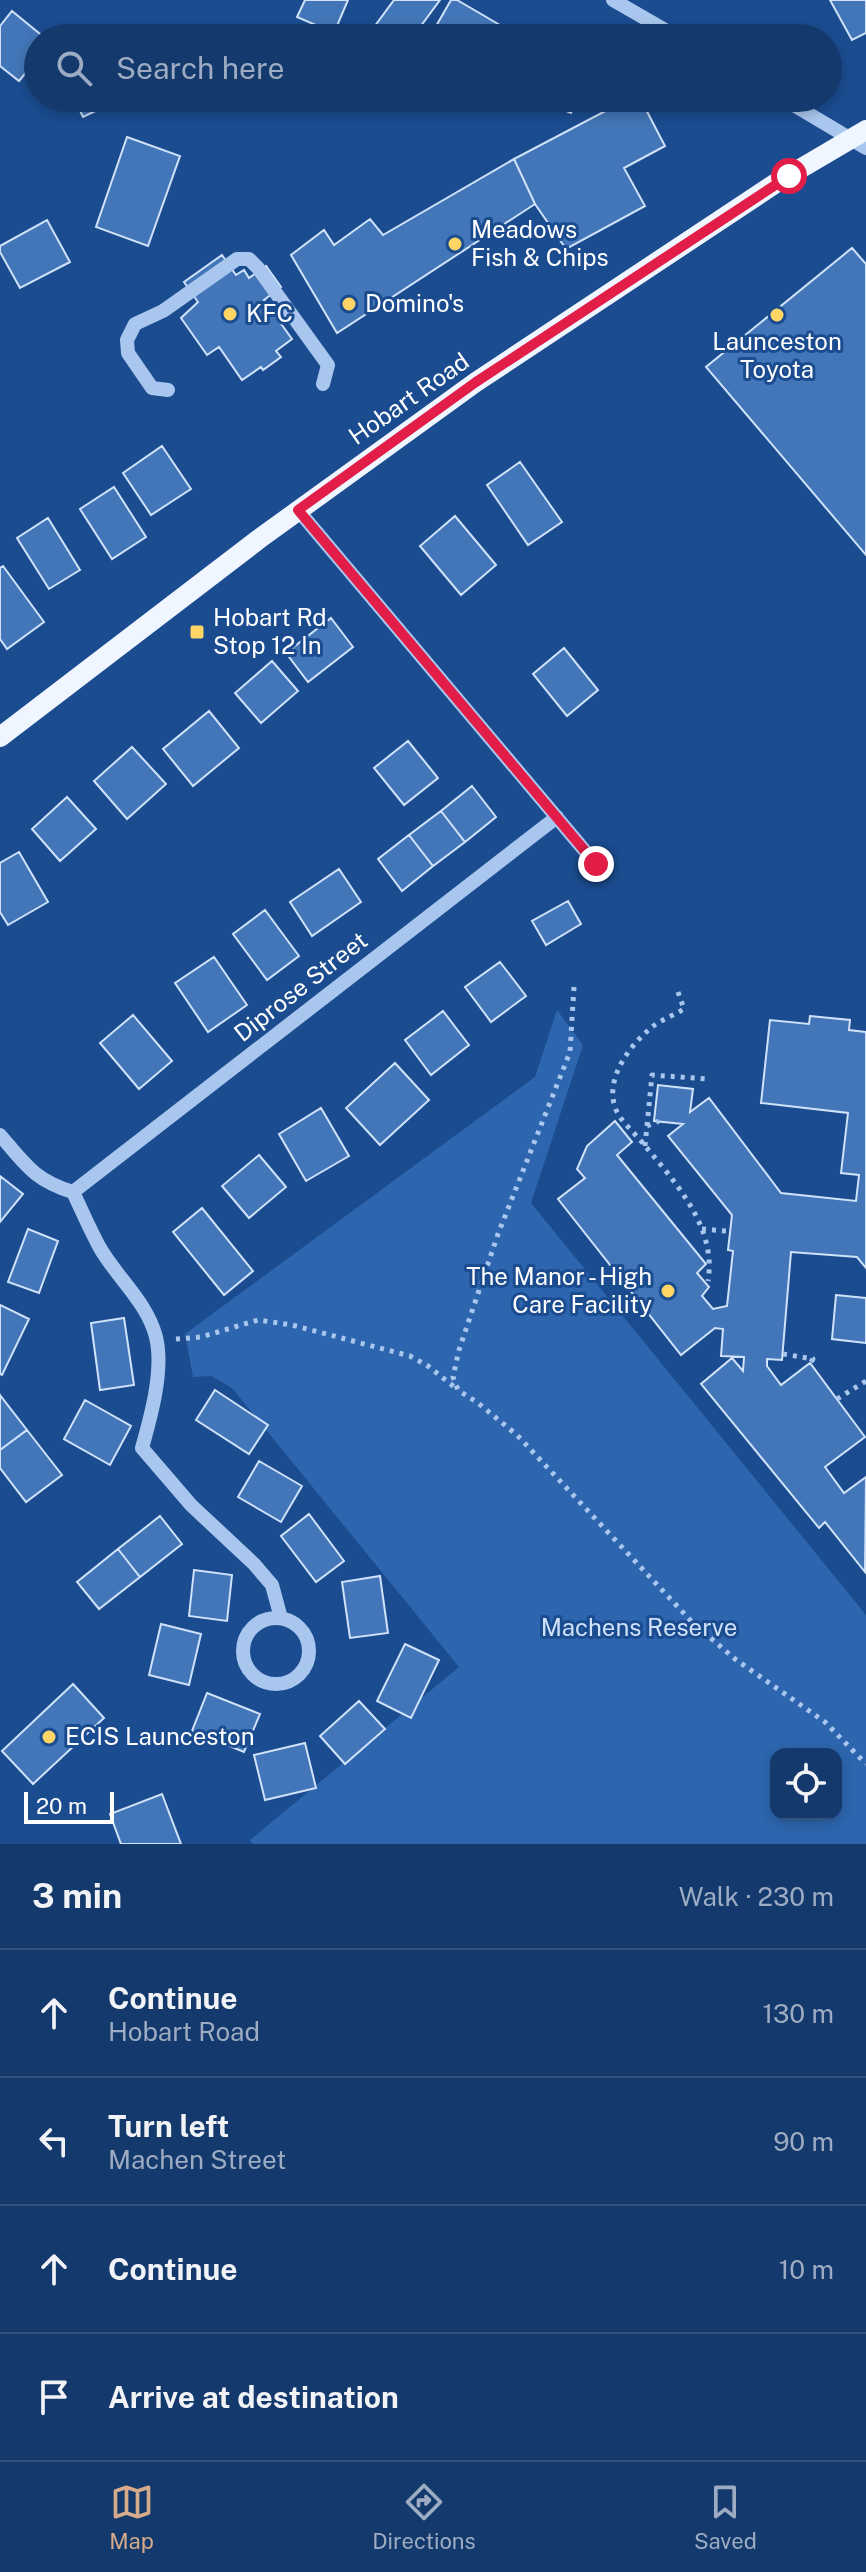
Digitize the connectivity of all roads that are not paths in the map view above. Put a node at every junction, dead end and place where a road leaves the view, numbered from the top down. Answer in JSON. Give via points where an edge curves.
{"nodes":[{"id":1,"x":613,"y":0,"type":"edge"},
{"id":2,"x":655,"y":24,"type":"edge"},
{"id":3,"x":809,"y":112,"type":"edge"},
{"id":4,"x":861,"y":139,"type":"edge"},
{"id":5,"x":323,"y":384,"type":"dead end"},
{"id":6,"x":168,"y":390,"type":"dead end"},
{"id":7,"x":298,"y":510,"type":"junction"},
{"id":8,"x":0,"y":737,"type":"edge"},
{"id":9,"x":557,"y":817,"type":"junction"},
{"id":10,"x":596,"y":864,"type":"dead end"},
{"id":11,"x":0,"y":1135,"type":"edge"},
{"id":12,"x":73,"y":1192,"type":"junction"},
{"id":13,"x":281,"y":1618,"type":"junction"}],
"edges":[{"from":1,"to":2,"type":"street"},
{"from":3,"to":4,"type":"street"},
{"from":4,"to":7,"type":"main road","name":"Hobart Road","via":[[776,183],[489,373]]},
{"from":5,"to":6,"type":"street","via":[[328,365],[258,268],[249,259],[237,259],[163,311],[135,324],[127,340],[128,353],[152,388]]},
{"from":7,"to":8,"type":"main road","name":"Hobart Road"},
{"from":7,"to":9,"type":"street"},
{"from":9,"to":10,"type":"street"},
{"from":9,"to":12,"type":"street","name":"Diprose Street"},
{"from":11,"to":12,"type":"street","via":[[49,1185]]},
{"from":12,"to":13,"type":"street","via":[[101,1250],[148,1312],[157,1340],[157,1378],[142,1448],[272,1585]]},
{"from":13,"to":13,"type":"street","via":[[256,1625],[245,1642],[251,1672],[269,1683],[281,1684],[307,1664],[303,1632]]}]}
